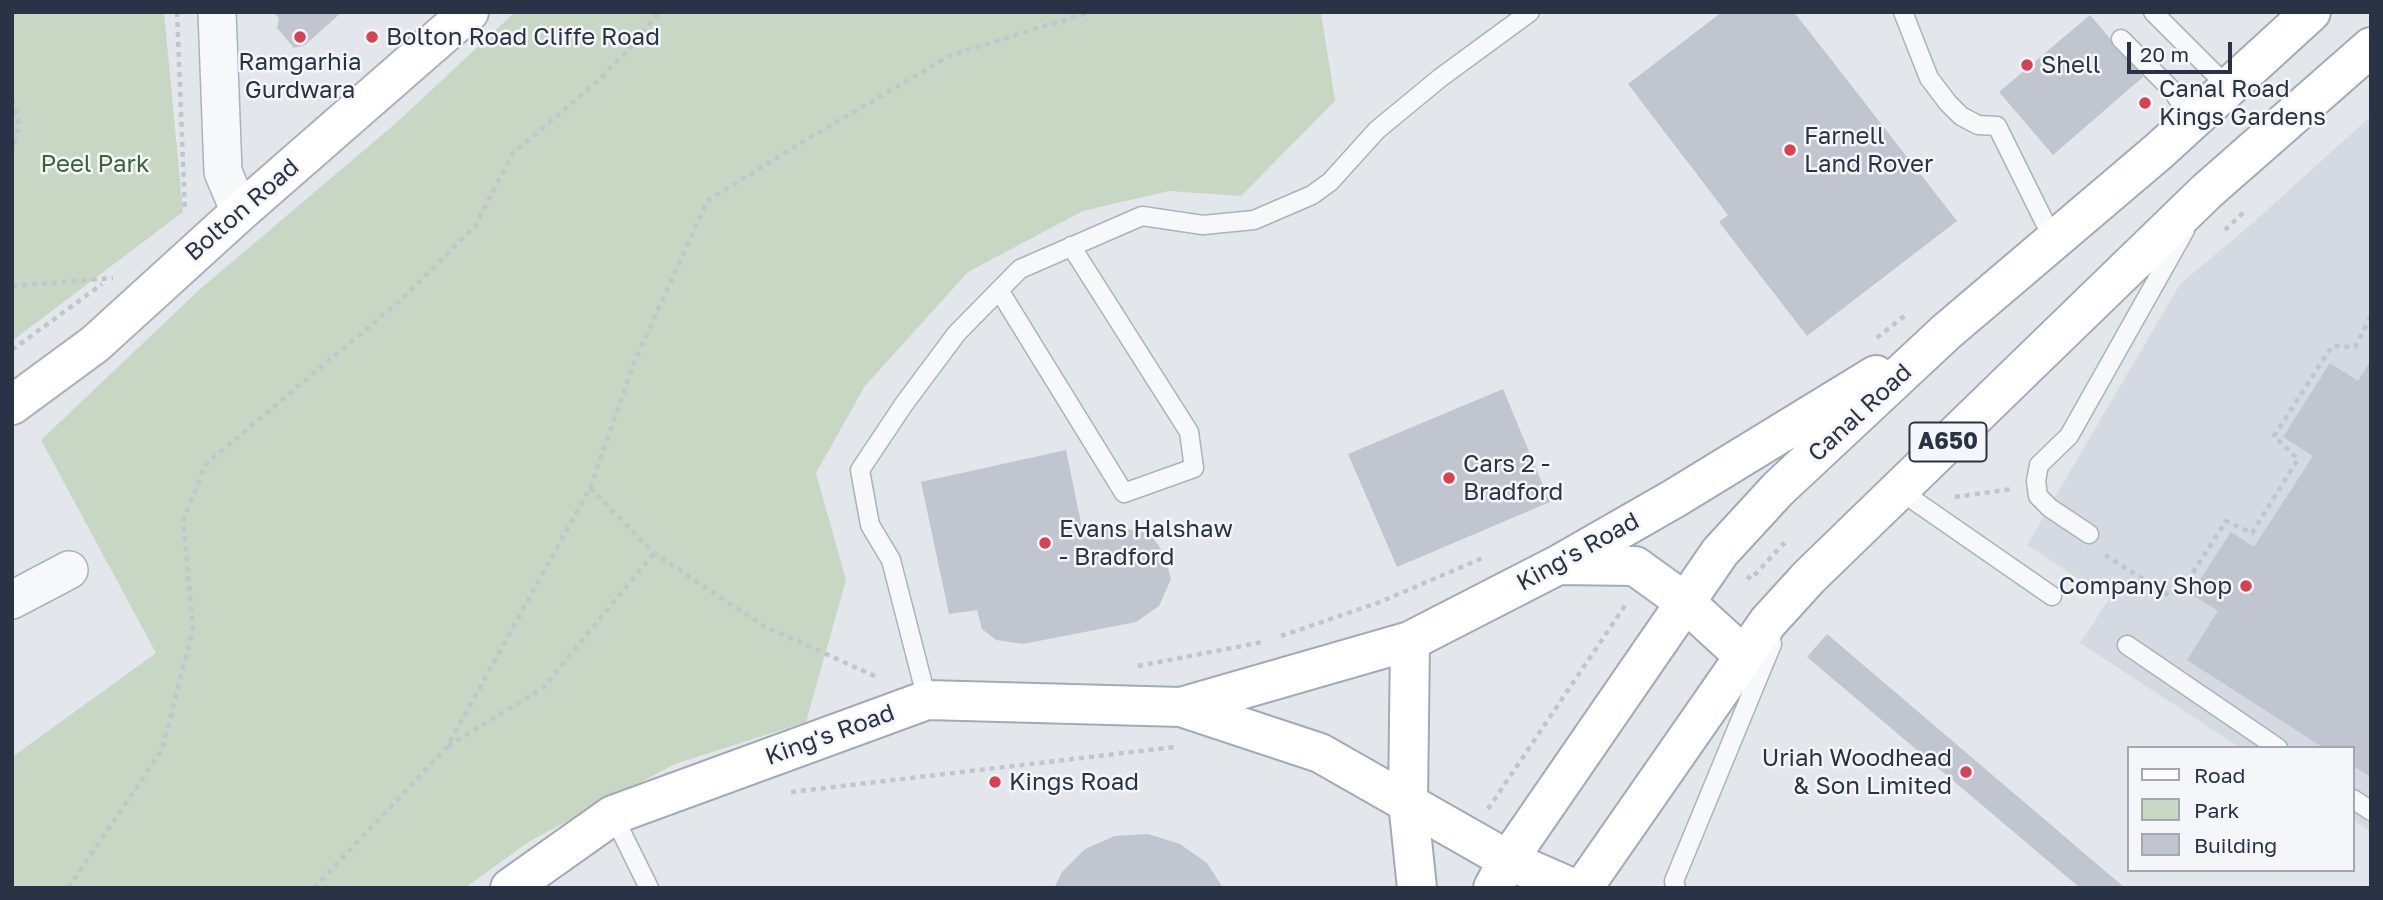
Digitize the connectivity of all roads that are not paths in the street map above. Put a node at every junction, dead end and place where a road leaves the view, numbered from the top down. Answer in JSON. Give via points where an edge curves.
{"nodes":[{"id":1,"x":217,"y":12,"type":"edge"},
{"id":2,"x":469,"y":12,"type":"edge"},
{"id":3,"x":1903,"y":12,"type":"edge"},
{"id":4,"x":2153,"y":12,"type":"edge"},
{"id":5,"x":2311,"y":12,"type":"edge"},
{"id":6,"x":1523,"y":17,"type":"edge"},
{"id":7,"x":2121,"y":39,"type":"dead end"},
{"id":8,"x":2371,"y":47,"type":"edge"},
{"id":9,"x":2228,"y":87,"type":"junction"},
{"id":10,"x":2191,"y":120,"type":"junction"},
{"id":11,"x":2207,"y":191,"type":"junction"},
{"id":12,"x":240,"y":212,"type":"junction"},
{"id":13,"x":2054,"y":241,"type":"junction"},
{"id":14,"x":1072,"y":246,"type":"junction"},
{"id":15,"x":999,"y":290,"type":"junction"},
{"id":16,"x":1946,"y":332,"type":"junction"},
{"id":17,"x":12,"y":405,"type":"edge"},
{"id":18,"x":1899,"y":490,"type":"junction"},
{"id":19,"x":2089,"y":534,"type":"dead end"},
{"id":20,"x":1558,"y":565,"type":"junction"},
{"id":21,"x":69,"y":570,"type":"dead end"},
{"id":22,"x":2052,"y":596,"type":"dead end"},
{"id":23,"x":12,"y":600,"type":"edge"},
{"id":24,"x":1685,"y":602,"type":"junction"},
{"id":25,"x":1768,"y":622,"type":"junction"},
{"id":26,"x":1410,"y":641,"type":"junction"},
{"id":27,"x":2127,"y":645,"type":"dead end"},
{"id":28,"x":1744,"y":656,"type":"junction"},
{"id":29,"x":927,"y":696,"type":"junction"},
{"id":30,"x":1181,"y":706,"type":"junction"},
{"id":31,"x":2275,"y":746,"type":"edge"},
{"id":32,"x":2355,"y":800,"type":"edge"},
{"id":33,"x":1408,"y":802,"type":"junction"},
{"id":34,"x":2371,"y":811,"type":"edge"},
{"id":35,"x":613,"y":815,"type":"junction"},
{"id":36,"x":1500,"y":874,"type":"edge"},
{"id":37,"x":510,"y":888,"type":"edge"},
{"id":38,"x":649,"y":888,"type":"edge"},
{"id":39,"x":1417,"y":888,"type":"edge"},
{"id":40,"x":1572,"y":888,"type":"edge"},
{"id":41,"x":1583,"y":888,"type":"edge"},
{"id":42,"x":1676,"y":888,"type":"edge"}],
"edges":[{"from":1,"to":12,"type":"street","via":[[223,172]]},
{"from":2,"to":12,"type":"main road","name":"Bolton Road"},
{"from":3,"to":13,"type":"lane","via":[[1929,78],[1948,103],[1978,125],[1997,126]]},
{"from":4,"to":9,"type":"lane"},
{"from":5,"to":9,"type":"main road","name":"Canal Road"},
{"from":6,"to":14,"type":"lane","via":[[1377,130],[1330,182],[1312,195],[1254,220],[1203,225],[1142,216]]},
{"from":7,"to":10,"type":"lane","via":[[2173,91]]},
{"from":8,"to":11,"type":"main road","number":"A650"},
{"from":9,"to":10,"type":"main road","name":"Canal Road"},
{"from":10,"to":13,"type":"main road","name":"Canal Road"},
{"from":11,"to":18,"type":"main road","number":"A650"},
{"from":11,"to":19,"type":"lane","via":[[2068,436],[2039,465],[2038,496]]},
{"from":12,"to":17,"type":"main road","name":"Bolton Road","via":[[95,344]]},
{"from":13,"to":16,"type":"main road","name":"Canal Road"},
{"from":14,"to":15,"type":"lane","via":[[1020,269]]},
{"from":14,"to":15,"type":"lane","via":[[1189,432],[1194,468],[1124,493]]},
{"from":15,"to":29,"type":"lane","via":[[957,333],[860,470],[870,526],[891,560]]},
{"from":16,"to":20,"type":"main road","name":"King's Road"},
{"from":16,"to":24,"type":"main road","name":"Canal Road","via":[[1779,489],[1720,552]]},
{"from":18,"to":22,"type":"lane"},
{"from":18,"to":25,"type":"main road","number":"A650"},
{"from":20,"to":24,"type":"main road","via":[[1635,566]]},
{"from":20,"to":26,"type":"main road","name":"King's Road"},
{"from":21,"to":23,"type":"street"},
{"from":24,"to":28,"type":"main road"},
{"from":24,"to":36,"type":"main road","name":"Canal Road"},
{"from":25,"to":28,"type":"main road","number":"A650"},
{"from":25,"to":42,"type":"lane","via":[[1772,644],[1674,881]]},
{"from":26,"to":30,"type":"main road","name":"King's Road"},
{"from":26,"to":33,"type":"main road"},
{"from":27,"to":31,"type":"lane"},
{"from":28,"to":41,"type":"main road","number":"A650"},
{"from":29,"to":30,"type":"main road","name":"King's Road"},
{"from":29,"to":35,"type":"main road","name":"King's Road"},
{"from":30,"to":33,"type":"main road","name":"King's Road","via":[[1320,753]]},
{"from":32,"to":34,"type":"lane"},
{"from":33,"to":36,"type":"main road","name":"King's Road","via":[[1468,838]]},
{"from":33,"to":39,"type":"main road"},
{"from":35,"to":37,"type":"main road","name":"King's Road"},
{"from":35,"to":38,"type":"lane"},
{"from":36,"to":40,"type":"main road","name":"King's Road"}]}
